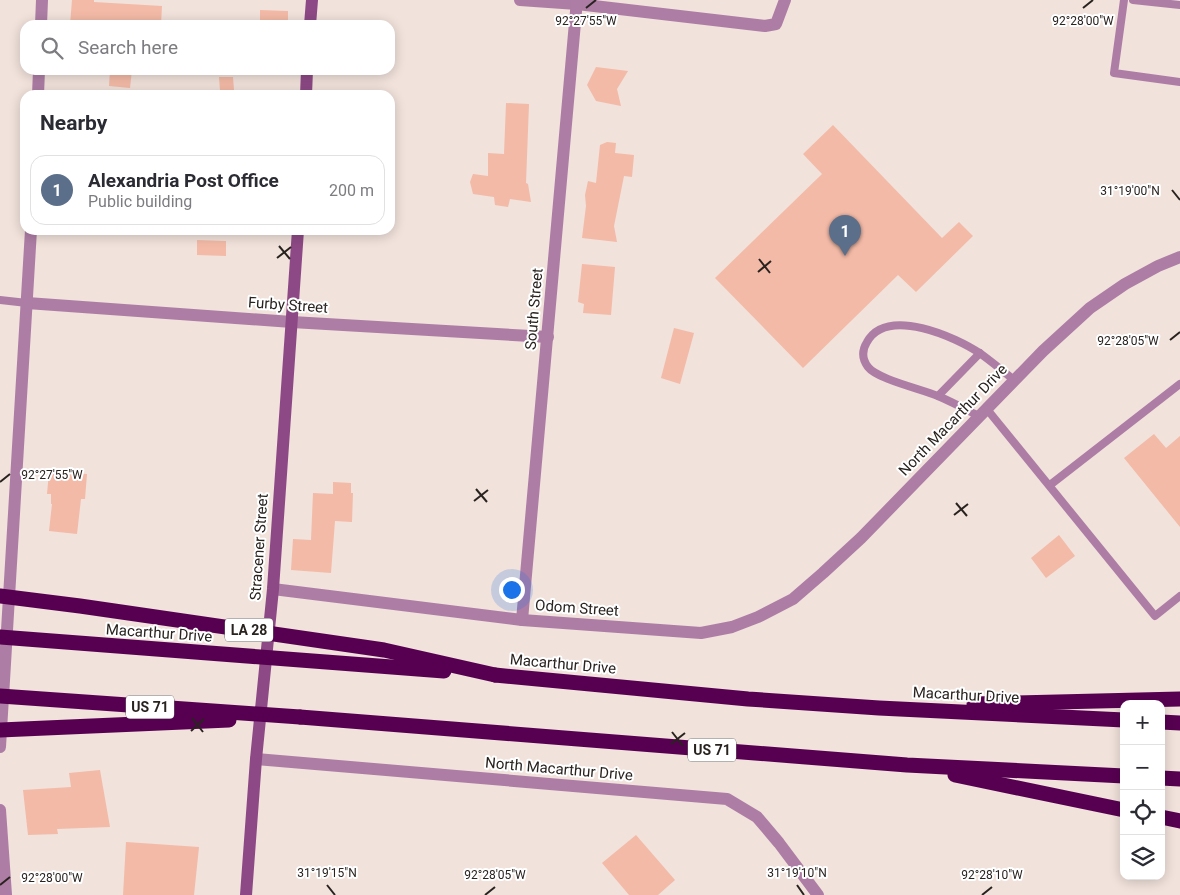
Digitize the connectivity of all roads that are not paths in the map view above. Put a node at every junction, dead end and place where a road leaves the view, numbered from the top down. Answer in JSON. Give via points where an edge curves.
{"nodes":[{"id":1,"x":42,"y":0,"type":"edge"},
{"id":2,"x":312,"y":0,"type":"edge"},
{"id":3,"x":520,"y":0,"type":"edge"},
{"id":4,"x":785,"y":0,"type":"edge"},
{"id":5,"x":1124,"y":0,"type":"edge"},
{"id":6,"x":1133,"y":0,"type":"edge"},
{"id":7,"x":577,"y":2,"type":"edge"},
{"id":8,"x":1180,"y":5,"type":"edge"},
{"id":9,"x":41,"y":20,"type":"edge"},
{"id":10,"x":310,"y":20,"type":"edge"},
{"id":11,"x":39,"y":75,"type":"edge"},
{"id":12,"x":307,"y":75,"type":"edge"},
{"id":13,"x":1180,"y":82,"type":"edge"},
{"id":14,"x":38,"y":90,"type":"edge"},
{"id":15,"x":306,"y":90,"type":"edge"},
{"id":16,"x":31,"y":235,"type":"edge"},
{"id":17,"x":298,"y":235,"type":"edge"},
{"id":18,"x":1180,"y":257,"type":"edge"},
{"id":19,"x":0,"y":300,"type":"edge"},
{"id":20,"x":27,"y":303,"type":"junction"},
{"id":21,"x":292,"y":322,"type":"junction"},
{"id":22,"x":548,"y":337,"type":"junction"},
{"id":23,"x":980,"y":353,"type":"junction"},
{"id":24,"x":1014,"y":380,"type":"junction"},
{"id":25,"x":1180,"y":384,"type":"edge"},
{"id":26,"x":938,"y":396,"type":"junction"},
{"id":27,"x":983,"y":412,"type":"junction"},
{"id":28,"x":1050,"y":485,"type":"junction"},
{"id":29,"x":273,"y":589,"type":"junction"},
{"id":30,"x":0,"y":596,"type":"edge"},
{"id":31,"x":1180,"y":596,"type":"edge"},
{"id":32,"x":758,"y":617,"type":"joint"},
{"id":33,"x":522,"y":620,"type":"junction"},
{"id":34,"x":0,"y":638,"type":"edge"},
{"id":35,"x":496,"y":675,"type":"junction"},
{"id":36,"x":0,"y":696,"type":"edge"},
{"id":37,"x":1180,"y":699,"type":"edge"},
{"id":38,"x":879,"y":708,"type":"junction"},
{"id":39,"x":300,"y":717,"type":"junction"},
{"id":40,"x":1120,"y":720,"type":"edge"},
{"id":41,"x":1165,"y":722,"type":"edge"},
{"id":42,"x":1180,"y":723,"type":"edge"},
{"id":43,"x":0,"y":730,"type":"edge"},
{"id":44,"x":0,"y":747,"type":"edge"},
{"id":45,"x":256,"y":759,"type":"junction"},
{"id":46,"x":907,"y":765,"type":"junction"},
{"id":47,"x":1120,"y":776,"type":"edge"},
{"id":48,"x":1165,"y":778,"type":"edge"},
{"id":49,"x":1180,"y":779,"type":"edge"},
{"id":50,"x":1120,"y":809,"type":"edge"},
{"id":51,"x":0,"y":810,"type":"edge"},
{"id":52,"x":1165,"y":819,"type":"edge"},
{"id":53,"x":1180,"y":821,"type":"edge"},
{"id":54,"x":6,"y":895,"type":"edge"},
{"id":55,"x":246,"y":895,"type":"edge"},
{"id":56,"x":818,"y":895,"type":"edge"}],
"edges":[{"from":1,"to":9,"type":"street"},
{"from":2,"to":10,"type":"street"},
{"from":3,"to":7,"type":"street"},
{"from":4,"to":7,"type":"street","via":[[776,24],[765,26]]},
{"from":5,"to":13,"type":"lane","via":[[1114,73]]},
{"from":6,"to":8,"type":"lane"},
{"from":7,"to":22,"type":"street","name":"South Street"},
{"from":11,"to":14,"type":"street"},
{"from":12,"to":15,"type":"street"},
{"from":16,"to":20,"type":"street"},
{"from":17,"to":21,"type":"street","name":"Stracener Street"},
{"from":18,"to":24,"type":"street","name":"North Macarthur Drive","via":[[1125,284],[1090,308]]},
{"from":19,"to":20,"type":"lane"},
{"from":20,"to":21,"type":"street","name":"Furby Street"},
{"from":20,"to":44,"type":"street"},
{"from":21,"to":22,"type":"street","name":"Furby Street"},
{"from":21,"to":29,"type":"street","name":"Stracener Street"},
{"from":22,"to":33,"type":"street","name":"South Street"},
{"from":23,"to":24,"type":"lane"},
{"from":23,"to":26,"type":"lane"},
{"from":23,"to":26,"type":"lane","via":[[945,335],[902,325],[884,327],[871,335],[864,346],[863,356],[868,367],[878,375]]},
{"from":24,"to":27,"type":"street","name":"North Macarthur Drive"},
{"from":25,"to":28,"type":"lane"},
{"from":26,"to":27,"type":"lane"},
{"from":27,"to":28,"type":"lane"},
{"from":27,"to":32,"type":"street","name":"North Macarthur Drive","via":[[861,538],[793,599]]},
{"from":28,"to":31,"type":"lane","via":[[1155,616]]},
{"from":29,"to":33,"type":"street","name":"Odom Street"},
{"from":29,"to":45,"type":"street","name":"Stracener Street"},
{"from":30,"to":35,"type":"highway","number":"LA 28","bridge":true,"via":[[384,650]]},
{"from":32,"to":33,"type":"street","name":"Odom Street","via":[[732,627],[701,633]]},
{"from":34,"to":35,"type":"highway","name":"Macarthur Drive","bridge":true},
{"from":35,"to":38,"type":"highway","name":"Macarthur Drive"},
{"from":36,"to":39,"type":"highway","number":"US 71","bridge":true},
{"from":37,"to":38,"type":"highway"},
{"from":38,"to":40,"type":"highway","name":"Macarthur Drive"},
{"from":39,"to":43,"type":"highway","bridge":true},
{"from":39,"to":46,"type":"highway","number":"US 71"},
{"from":41,"to":42,"type":"highway"},
{"from":45,"to":55,"type":"street","name":"Stracener Street"},
{"from":45,"to":56,"type":"street","name":"North Macarthur Drive","via":[[727,799],[757,817]]},
{"from":46,"to":47,"type":"highway","number":"US 71"},
{"from":46,"to":50,"type":"highway"},
{"from":48,"to":49,"type":"highway"},
{"from":51,"to":54,"type":"street"},
{"from":52,"to":53,"type":"highway"}]}
